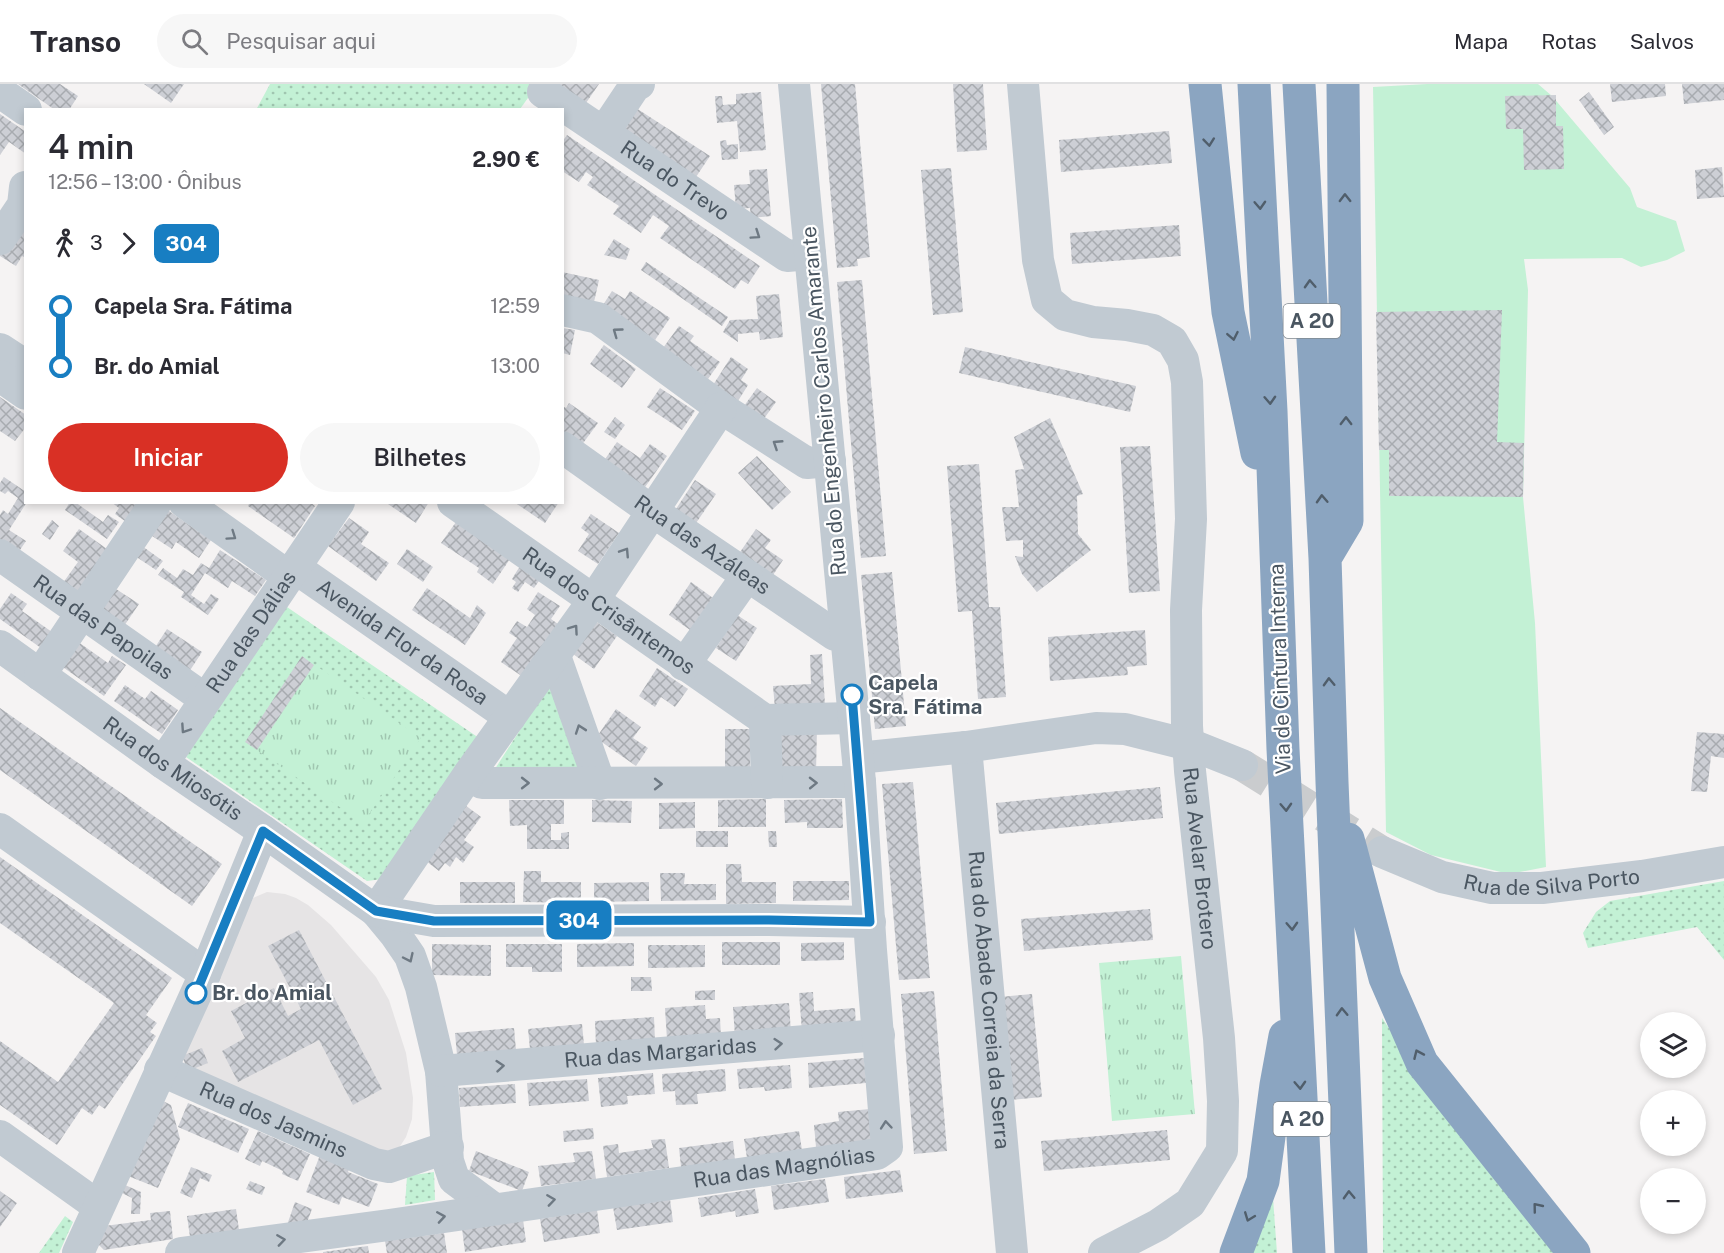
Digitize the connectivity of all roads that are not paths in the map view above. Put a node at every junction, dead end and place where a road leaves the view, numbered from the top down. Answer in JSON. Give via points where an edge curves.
{"nodes":[{"id":1,"x":639,"y":84,"type":"edge"},
{"id":2,"x":794,"y":84,"type":"edge"},
{"id":3,"x":1023,"y":84,"type":"edge"},
{"id":4,"x":1204,"y":84,"type":"edge"},
{"id":5,"x":1254,"y":84,"type":"edge"},
{"id":6,"x":1299,"y":84,"type":"edge"},
{"id":7,"x":1343,"y":84,"type":"edge"},
{"id":8,"x":0,"y":92,"type":"edge"},
{"id":9,"x":543,"y":92,"type":"dead end"},
{"id":10,"x":24,"y":109,"type":"edge"},
{"id":11,"x":603,"y":132,"type":"junction"},
{"id":12,"x":24,"y":188,"type":"edge"},
{"id":13,"x":24,"y":196,"type":"edge"},
{"id":14,"x":0,"y":213,"type":"edge"},
{"id":15,"x":0,"y":239,"type":"edge"},
{"id":16,"x":810,"y":254,"type":"junction"},
{"id":17,"x":564,"y":310,"type":"edge"},
{"id":18,"x":0,"y":349,"type":"edge"},
{"id":19,"x":24,"y":365,"type":"edge"},
{"id":20,"x":0,"y":376,"type":"edge"},
{"id":21,"x":24,"y":393,"type":"edge"},
{"id":22,"x":721,"y":408,"type":"junction"},
{"id":23,"x":564,"y":448,"type":"edge"},
{"id":24,"x":830,"y":461,"type":"junction"},
{"id":25,"x":155,"y":504,"type":"edge"},
{"id":26,"x":338,"y":504,"type":"edge"},
{"id":27,"x":456,"y":504,"type":"edge"},
{"id":28,"x":202,"y":505,"type":"edge"},
{"id":29,"x":652,"y":511,"type":"junction"},
{"id":30,"x":1275,"y":531,"type":"junction"},
{"id":31,"x":0,"y":555,"type":"edge"},
{"id":32,"x":1325,"y":558,"type":"junction"},
{"id":33,"x":297,"y":563,"type":"junction"},
{"id":34,"x":747,"y":576,"type":"junction"},
{"id":35,"x":593,"y":601,"type":"junction"},
{"id":36,"x":82,"y":613,"type":"junction"},
{"id":37,"x":846,"y":633,"type":"junction"},
{"id":38,"x":0,"y":646,"type":"edge"},
{"id":39,"x":555,"y":656,"type":"junction"},
{"id":40,"x":684,"y":665,"type":"junction"},
{"id":41,"x":40,"y":675,"type":"junction"},
{"id":42,"x":205,"y":699,"type":"junction"},
{"id":43,"x":517,"y":708,"type":"junction"},
{"id":44,"x":854,"y":718,"type":"junction"},
{"id":45,"x":765,"y":720,"type":"junction"},
{"id":46,"x":966,"y":747,"type":"junction"},
{"id":47,"x":163,"y":763,"type":"junction"},
{"id":48,"x":1242,"y":765,"type":"tunnel mouth"},
{"id":49,"x":859,"y":770,"type":"junction"},
{"id":50,"x":469,"y":774,"type":"junction"},
{"id":51,"x":1332,"y":782,"type":"junction"},
{"id":52,"x":767,"y":783,"type":"junction"},
{"id":53,"x":600,"y":784,"type":"junction"},
{"id":54,"x":263,"y":831,"type":"junction"},
{"id":55,"x":5,"y":832,"type":"edge"},
{"id":56,"x":1382,"y":852,"type":"tunnel mouth"},
{"id":57,"x":1724,"y":862,"type":"edge"},
{"id":58,"x":376,"y":911,"type":"junction"},
{"id":59,"x":870,"y":922,"type":"junction"},
{"id":60,"x":204,"y":974,"type":"junction"},
{"id":61,"x":1294,"y":984,"type":"junction"},
{"id":62,"x":879,"y":1035,"type":"junction"},
{"id":63,"x":160,"y":1070,"type":"junction"},
{"id":64,"x":441,"y":1071,"type":"junction"},
{"id":65,"x":0,"y":1136,"type":"edge"},
{"id":66,"x":448,"y":1147,"type":"junction"},
{"id":67,"x":98,"y":1206,"type":"junction"},
{"id":68,"x":493,"y":1208,"type":"junction"},
{"id":69,"x":78,"y":1253,"type":"edge"},
{"id":70,"x":182,"y":1253,"type":"edge"},
{"id":71,"x":1012,"y":1253,"type":"edge"},
{"id":72,"x":1104,"y":1253,"type":"edge"},
{"id":73,"x":1236,"y":1253,"type":"edge"},
{"id":74,"x":1309,"y":1253,"type":"edge"},
{"id":75,"x":1351,"y":1253,"type":"edge"},
{"id":76,"x":1574,"y":1253,"type":"edge"}],
"edges":[{"from":1,"to":11,"type":"street"},
{"from":2,"to":16,"type":"street","name":"Rua do Engenheiro Carlos Amarante"},
{"from":3,"to":72,"type":"street","name":"Rua Avelar Brotero","via":[[1038,260],[1047,300],[1065,315],[1153,330],[1172,341],[1183,360],[1187,382],[1191,519],[1186,610],[1187,726],[1219,1038],[1222,1151],[1190,1203]]},
{"from":4,"to":30,"type":"highway","one_way":true,"via":[[1228,312]]},
{"from":5,"to":30,"type":"highway","name":"Via de Cintura Interna","number":"A 20","one_way":true},
{"from":32,"to":6,"type":"highway","number":"A 20","one_way":true},
{"from":32,"to":7,"type":"highway","one_way":true,"via":[[1347,521]]},
{"from":8,"to":10,"type":"street"},
{"from":9,"to":11,"type":"street","name":"Rua do Trevo"},
{"from":11,"to":16,"type":"street","name":"Rua do Trevo","one_way":true,"via":[[787,256]]},
{"from":12,"to":14,"type":"street"},
{"from":13,"to":15,"type":"street","via":[[23,205]]},
{"from":16,"to":24,"type":"street","name":"Rua do Engenheiro Carlos Amarante"},
{"from":22,"to":17,"type":"street","one_way":true,"via":[[598,318]]},
{"from":18,"to":19,"type":"street"},
{"from":20,"to":21,"type":"street"},
{"from":24,"to":22,"type":"street","one_way":true,"via":[[807,463]]},
{"from":22,"to":29,"type":"street"},
{"from":23,"to":29,"type":"street","name":"Rua das Azáleas"},
{"from":24,"to":37,"type":"street","name":"Rua do Engenheiro Carlos Amarante"},
{"from":25,"to":36,"type":"street"},
{"from":26,"to":33,"type":"street","name":"Rua das Dálias"},
{"from":27,"to":35,"type":"street","name":"Rua dos Crisântemos"},
{"from":28,"to":33,"type":"street","name":"Avenida Flor da Rosa"},
{"from":29,"to":34,"type":"street","name":"Rua das Azáleas"},
{"from":35,"to":29,"type":"street","one_way":true},
{"from":30,"to":61,"type":"highway","name":"Via de Cintura Interna","number":"A 20","one_way":true},
{"from":31,"to":36,"type":"street","name":"Rua das Papoilas"},
{"from":51,"to":32,"type":"highway","number":"A 20","one_way":true},
{"from":33,"to":42,"type":"street","name":"Rua das Dálias"},
{"from":33,"to":43,"type":"street","name":"Avenida Flor da Rosa"},
{"from":34,"to":37,"type":"street","name":"Rua das Azáleas","via":[[835,635]]},
{"from":34,"to":40,"type":"street"},
{"from":39,"to":35,"type":"street","one_way":true},
{"from":35,"to":40,"type":"street","name":"Rua dos Crisântemos"},
{"from":36,"to":41,"type":"street"},
{"from":36,"to":42,"type":"street","name":"Rua das Papoilas"},
{"from":37,"to":44,"type":"street","name":"Rua do Engenheiro Carlos Amarante"},
{"from":38,"to":41,"type":"street","name":"Rua dos Miosótis"},
{"from":39,"to":43,"type":"street"},
{"from":53,"to":39,"type":"street","one_way":true},
{"from":40,"to":45,"type":"street","name":"Rua dos Crisântemos"},
{"from":41,"to":47,"type":"street","name":"Rua dos Miosótis"},
{"from":42,"to":47,"type":"street","name":"Rua das Dálias","one_way":true},
{"from":43,"to":50,"type":"street"},
{"from":44,"to":45,"type":"street"},
{"from":44,"to":49,"type":"street","name":"Rua do Engenheiro Carlos Amarante"},
{"from":45,"to":52,"type":"street"},
{"from":46,"to":48,"type":"street","via":[[1096,728],[1125,729],[1197,747]]},
{"from":46,"to":49,"type":"street"},
{"from":46,"to":71,"type":"street","name":"Rua do Abade Correia da Serra"},
{"from":47,"to":54,"type":"street","name":"Rua dos Miosótis"},
{"from":52,"to":49,"type":"street","one_way":true},
{"from":49,"to":59,"type":"street","name":"Rua das Magnólias"},
{"from":50,"to":53,"type":"street","one_way":true,"via":[[482,783]]},
{"from":50,"to":58,"type":"street"},
{"from":75,"to":51,"type":"highway","number":"A 20","one_way":true},
{"from":76,"to":51,"type":"highway","one_way":true,"via":[[1422,1063],[1385,978]]},
{"from":53,"to":52,"type":"street","one_way":true},
{"from":54,"to":58,"type":"street","name":"Rua dos Miosótis"},
{"from":54,"to":60,"type":"street"},
{"from":55,"to":60,"type":"street"},
{"from":56,"to":57,"type":"street","name":"Rua de Silva Porto","via":[[1442,877],[1492,888],[1553,887]]},
{"from":58,"to":59,"type":"street","via":[[434,921]]},
{"from":58,"to":64,"type":"street","name":"Rua dos Miosótis","one_way":true,"via":[[410,956]]},
{"from":59,"to":62,"type":"street","name":"Rua das Magnólias"},
{"from":60,"to":63,"type":"street"},
{"from":61,"to":73,"type":"highway","one_way":true,"via":[[1263,1181]]},
{"from":61,"to":74,"type":"highway","name":"Via de Cintura Interna","number":"A 20","one_way":true},
{"from":64,"to":62,"type":"street","name":"Rua das Margaridas","one_way":true},
{"from":68,"to":62,"type":"street","name":"Rua das Magnólias","one_way":true,"via":[[877,1154],[887,1147]]},
{"from":63,"to":66,"type":"street","name":"Rua dos Jasmins","via":[[374,1164],[389,1167]]},
{"from":63,"to":67,"type":"street"},
{"from":64,"to":66,"type":"street","name":"Rua dos Miosótis"},
{"from":65,"to":67,"type":"street"},
{"from":66,"to":68,"type":"street","name":"Rua dos Miosótis","via":[[454,1179]]},
{"from":67,"to":69,"type":"street"},
{"from":70,"to":68,"type":"street","one_way":true}]}
